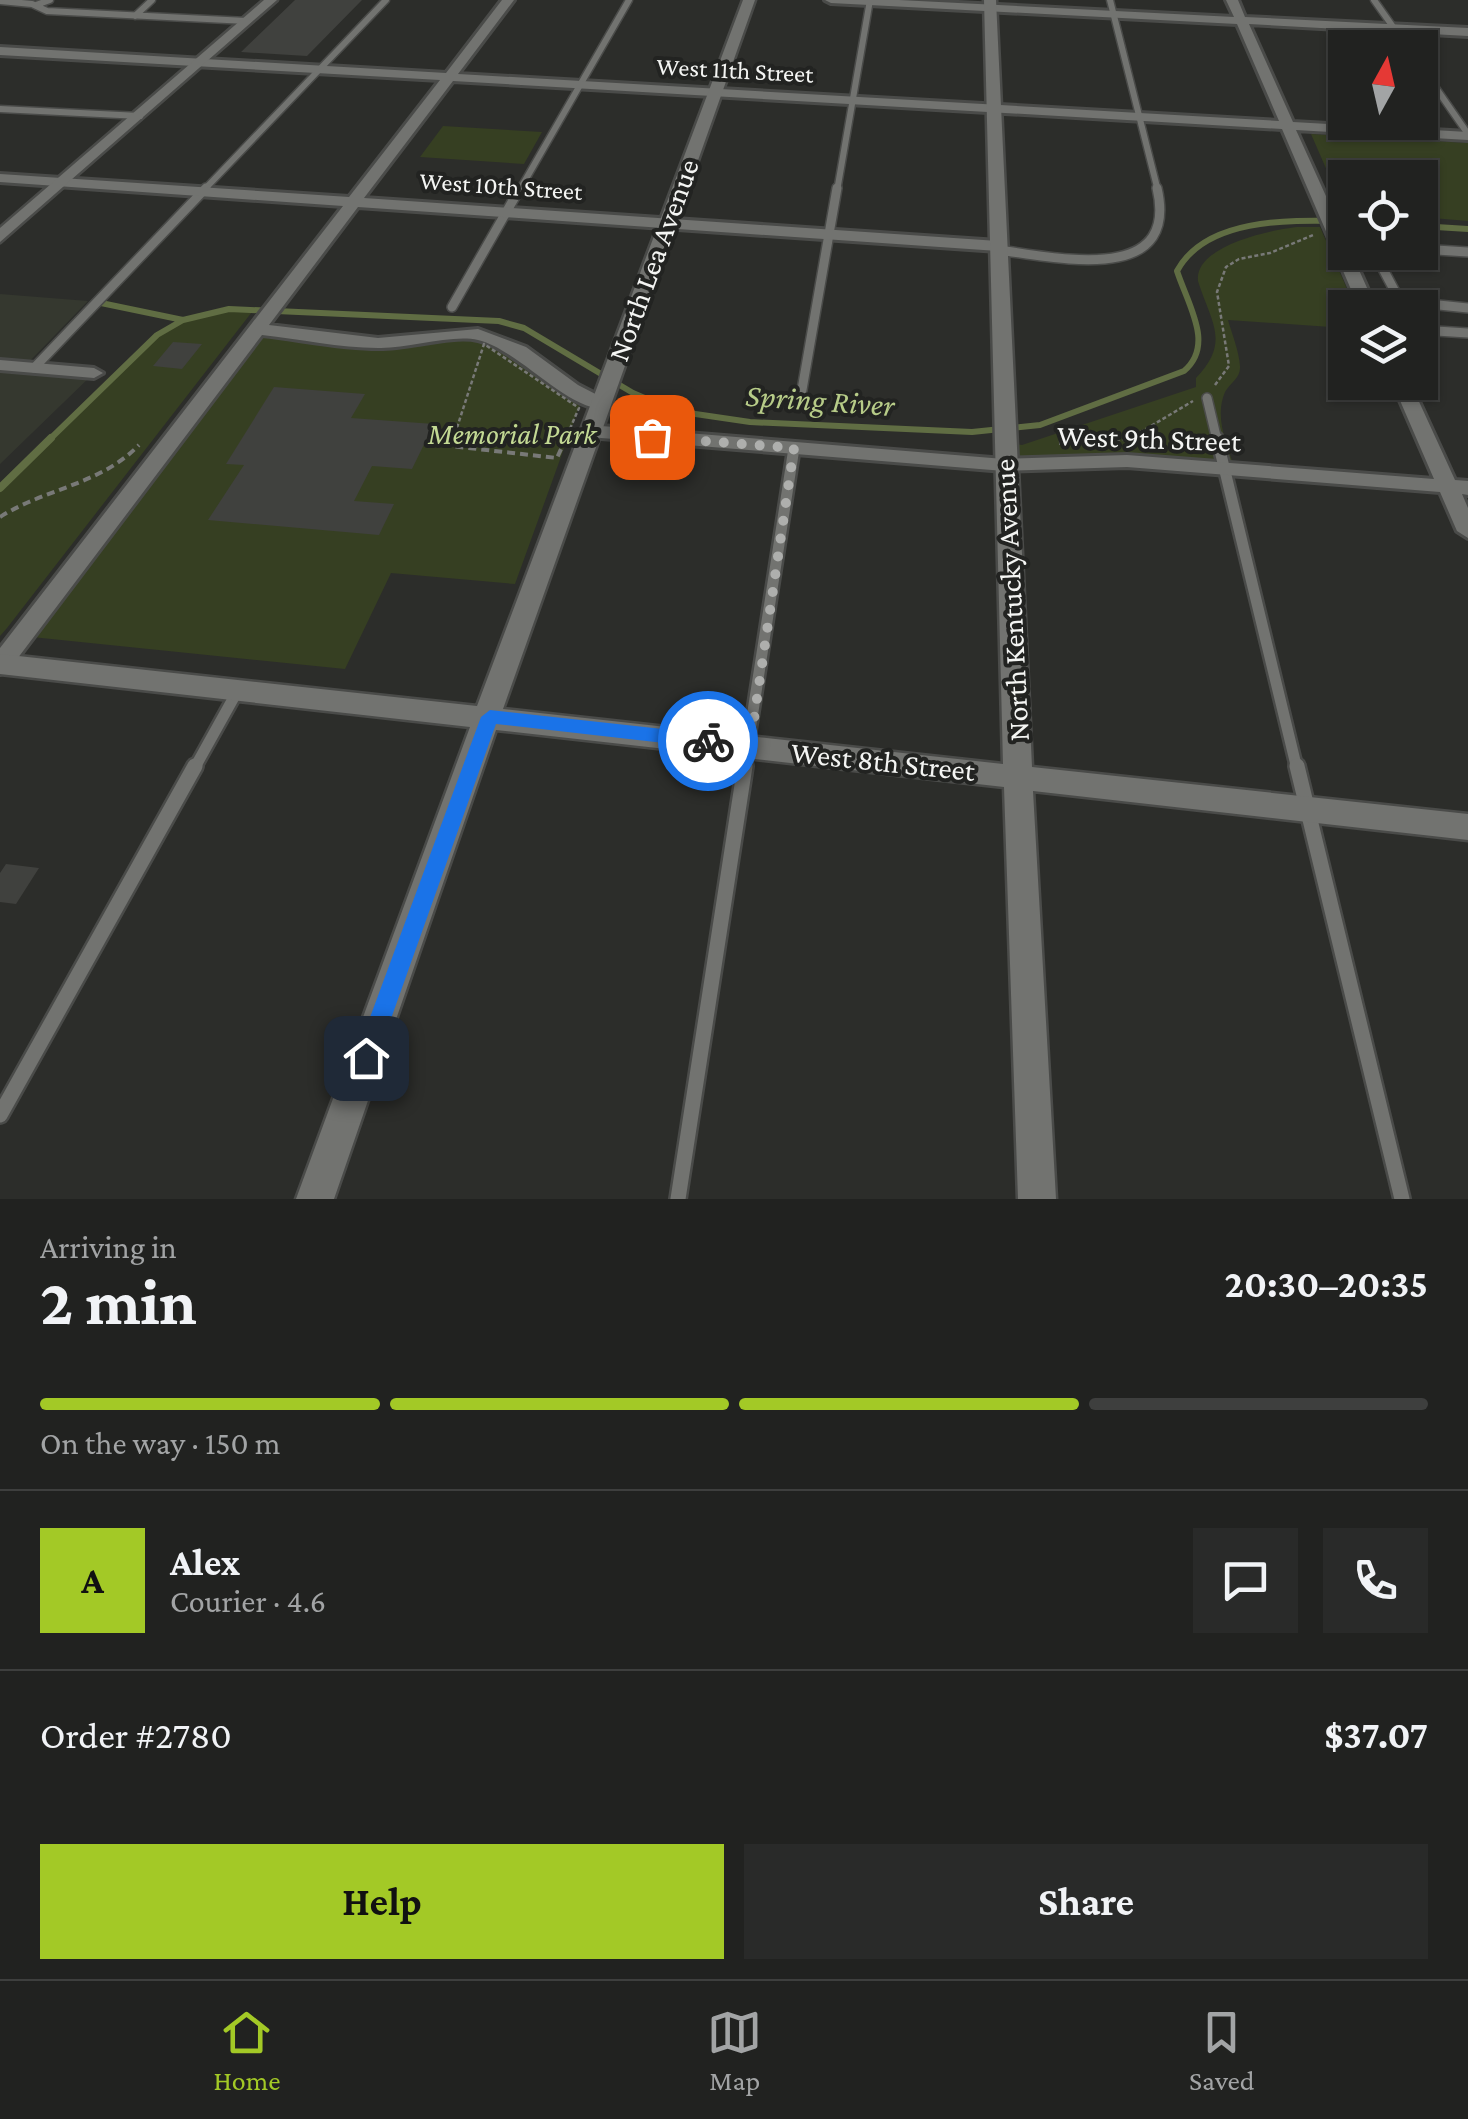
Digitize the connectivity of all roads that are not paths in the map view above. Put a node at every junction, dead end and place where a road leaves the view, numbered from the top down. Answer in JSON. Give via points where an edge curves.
{"nodes":[{"id":1,"x":50,"y":0,"type":"edge"},
{"id":2,"x":152,"y":0,"type":"edge"},
{"id":3,"x":271,"y":0,"type":"edge"},
{"id":4,"x":386,"y":0,"type":"edge"},
{"id":5,"x":508,"y":0,"type":"edge"},
{"id":6,"x":628,"y":0,"type":"edge"},
{"id":7,"x":749,"y":0,"type":"edge"},
{"id":8,"x":832,"y":0,"type":"edge"},
{"id":9,"x":1110,"y":0,"type":"edge"},
{"id":10,"x":1232,"y":0,"type":"edge"},
{"id":11,"x":1374,"y":0,"type":"edge"},
{"id":12,"x":0,"y":1,"type":"edge"},
{"id":13,"x":869,"y":1,"type":"edge"},
{"id":14,"x":991,"y":4,"type":"edge"},
{"id":15,"x":36,"y":5,"type":"junction"},
{"id":16,"x":1114,"y":14,"type":"junction"},
{"id":17,"x":135,"y":16,"type":"junction"},
{"id":18,"x":1240,"y":20,"type":"junction"},
{"id":19,"x":247,"y":21,"type":"junction"},
{"id":20,"x":1394,"y":28,"type":"junction"},
{"id":21,"x":1468,"y":32,"type":"edge"},
{"id":22,"x":0,"y":50,"type":"edge"},
{"id":23,"x":202,"y":62,"type":"junction"},
{"id":24,"x":322,"y":70,"type":"junction"},
{"id":25,"x":450,"y":77,"type":"junction"},
{"id":26,"x":579,"y":84,"type":"junction"},
{"id":27,"x":1438,"y":91,"type":"edge"},
{"id":28,"x":715,"y":92,"type":"junction"},
{"id":29,"x":853,"y":100,"type":"junction"},
{"id":30,"x":994,"y":108,"type":"junction"},
{"id":31,"x":0,"y":109,"type":"edge"},
{"id":32,"x":140,"y":116,"type":"junction"},
{"id":33,"x":1139,"y":116,"type":"junction"},
{"id":34,"x":1288,"y":125,"type":"junction"},
{"id":35,"x":1468,"y":135,"type":"edge"},
{"id":36,"x":0,"y":178,"type":"edge"},
{"id":37,"x":63,"y":182,"type":"junction"},
{"id":38,"x":202,"y":191,"type":"junction"},
{"id":39,"x":354,"y":202,"type":"junction"},
{"id":40,"x":506,"y":212,"type":"junction"},
{"id":41,"x":666,"y":222,"type":"junction"},
{"id":42,"x":829,"y":234,"type":"junction"},
{"id":43,"x":0,"y":237,"type":"edge"},
{"id":44,"x":998,"y":248,"type":"junction"},
{"id":45,"x":1438,"y":250,"type":"edge"},
{"id":46,"x":1468,"y":252,"type":"edge"},
{"id":47,"x":1383,"y":270,"type":"edge"},
{"id":48,"x":1360,"y":290,"type":"edge"},
{"id":49,"x":452,"y":307,"type":"dead end"},
{"id":50,"x":1468,"y":308,"type":"edge"},
{"id":51,"x":259,"y":322,"type":"junction"},
{"id":52,"x":1438,"y":331,"type":"edge"},
{"id":53,"x":1468,"y":333,"type":"edge"},
{"id":54,"x":0,"y":365,"type":"edge"},
{"id":55,"x":34,"y":368,"type":"junction"},
{"id":56,"x":94,"y":373,"type":"dead end"},
{"id":57,"x":1207,"y":398,"type":"road end"},
{"id":58,"x":602,"y":399,"type":"junction"},
{"id":59,"x":1412,"y":400,"type":"edge"},
{"id":60,"x":799,"y":407,"type":"dead end"},
{"id":61,"x":589,"y":431,"type":"junction"},
{"id":62,"x":794,"y":448,"type":"junction"},
{"id":63,"x":1004,"y":454,"type":"junction"},
{"id":64,"x":1225,"y":468,"type":"junction"},
{"id":65,"x":1458,"y":488,"type":"edge"},
{"id":66,"x":1468,"y":530,"type":"edge"},
{"id":67,"x":0,"y":665,"type":"edge"},
{"id":68,"x":238,"y":690,"type":"junction"},
{"id":69,"x":490,"y":717,"type":"junction"},
{"id":70,"x":750,"y":746,"type":"junction"},
{"id":71,"x":1020,"y":776,"type":"junction"},
{"id":72,"x":1305,"y":808,"type":"junction"},
{"id":73,"x":1468,"y":827,"type":"edge"},
{"id":74,"x":0,"y":1116,"type":"edge"},
{"id":75,"x":314,"y":1199,"type":"edge"},
{"id":76,"x":678,"y":1199,"type":"edge"},
{"id":77,"x":1038,"y":1199,"type":"edge"},
{"id":78,"x":1402,"y":1199,"type":"edge"}],
"edges":[{"from":1,"to":15,"type":"lane"},
{"from":2,"to":17,"type":"lane"},
{"from":3,"to":19,"type":"street"},
{"from":4,"to":24,"type":"lane"},
{"from":5,"to":25,"type":"street"},
{"from":6,"to":26,"type":"lane"},
{"from":7,"to":28,"type":"street","name":"North Lea Avenue"},
{"from":8,"to":13,"type":"street"},
{"from":9,"to":16,"type":"lane"},
{"from":10,"to":18,"type":"street"},
{"from":11,"to":20,"type":"lane"},
{"from":12,"to":15,"type":"lane"},
{"from":13,"to":14,"type":"street"},
{"from":13,"to":29,"type":"lane"},
{"from":14,"to":16,"type":"street"},
{"from":14,"to":30,"type":"street","name":"North Kentucky Avenue"},
{"from":15,"to":17,"type":"lane","via":[[46,12]]},
{"from":16,"to":18,"type":"street"},
{"from":16,"to":33,"type":"lane"},
{"from":17,"to":19,"type":"lane"},
{"from":18,"to":20,"type":"street"},
{"from":18,"to":34,"type":"street"},
{"from":19,"to":23,"type":"street"},
{"from":20,"to":21,"type":"street"},
{"from":22,"to":23,"type":"street","name":"West 11th Street"},
{"from":23,"to":24,"type":"street","name":"West 11th Street"},
{"from":23,"to":32,"type":"street"},
{"from":24,"to":25,"type":"street","name":"West 11th Street"},
{"from":24,"to":38,"type":"lane"},
{"from":25,"to":26,"type":"street","name":"West 11th Street"},
{"from":25,"to":39,"type":"street"},
{"from":26,"to":28,"type":"street","name":"West 11th Street"},
{"from":26,"to":40,"type":"lane"},
{"from":27,"to":35,"type":"lane"},
{"from":28,"to":29,"type":"street","name":"West 11th Street"},
{"from":28,"to":41,"type":"street","name":"North Lea Avenue"},
{"from":29,"to":30,"type":"street","name":"West 11th Street"},
{"from":29,"to":42,"type":"lane"},
{"from":30,"to":33,"type":"street","name":"West 11th Street"},
{"from":30,"to":44,"type":"street","name":"North Kentucky Avenue"},
{"from":31,"to":32,"type":"lane"},
{"from":32,"to":37,"type":"street"},
{"from":33,"to":34,"type":"street","name":"West 11th Street"},
{"from":33,"to":44,"type":"lane","via":[[1162,212],[1149,246],[1113,258]]},
{"from":34,"to":35,"type":"street","name":"West 11th Street"},
{"from":34,"to":48,"type":"street"},
{"from":36,"to":37,"type":"street","name":"West 10th Street"},
{"from":37,"to":38,"type":"street","name":"West 10th Street"},
{"from":37,"to":43,"type":"street"},
{"from":38,"to":39,"type":"street","name":"West 10th Street"},
{"from":38,"to":55,"type":"lane"},
{"from":39,"to":40,"type":"street","name":"West 10th Street"},
{"from":39,"to":51,"type":"street"},
{"from":40,"to":41,"type":"street","name":"West 10th Street"},
{"from":40,"to":49,"type":"lane"},
{"from":41,"to":42,"type":"street","name":"West 10th Street"},
{"from":41,"to":58,"type":"street","name":"North Lea Avenue"},
{"from":42,"to":44,"type":"street","name":"West 10th Street"},
{"from":42,"to":60,"type":"lane"},
{"from":44,"to":63,"type":"street","name":"North Kentucky Avenue"},
{"from":45,"to":46,"type":"lane"},
{"from":47,"to":50,"type":"lane","via":[[1400,302]]},
{"from":51,"to":58,"type":"street","via":[[378,343],[478,334]]},
{"from":51,"to":67,"type":"street"},
{"from":52,"to":53,"type":"lane"},
{"from":54,"to":55,"type":"street"},
{"from":55,"to":56,"type":"street"},
{"from":57,"to":64,"type":"lane"},
{"from":58,"to":61,"type":"street","name":"North Lea Avenue"},
{"from":59,"to":65,"type":"street"},
{"from":61,"to":62,"type":"street","name":"West 9th Street"},
{"from":61,"to":69,"type":"street","name":"North Lea Avenue"},
{"from":62,"to":63,"type":"street","name":"West 9th Street"},
{"from":62,"to":70,"type":"lane"},
{"from":63,"to":64,"type":"street","name":"West 9th Street"},
{"from":63,"to":71,"type":"street","name":"North Kentucky Avenue"},
{"from":64,"to":65,"type":"street","name":"West 9th Street"},
{"from":64,"to":72,"type":"lane"},
{"from":65,"to":66,"type":"street"},
{"from":67,"to":68,"type":"street","name":"West 8th Street"},
{"from":68,"to":69,"type":"street","name":"West 8th Street"},
{"from":68,"to":74,"type":"lane"},
{"from":69,"to":70,"type":"street","name":"West 8th Street"},
{"from":69,"to":75,"type":"street","name":"North Lea Avenue"},
{"from":70,"to":71,"type":"street","name":"West 8th Street"},
{"from":70,"to":76,"type":"lane"},
{"from":71,"to":72,"type":"street","name":"West 8th Street"},
{"from":71,"to":77,"type":"street","name":"North Kentucky Avenue"},
{"from":72,"to":73,"type":"street","name":"West 8th Street"},
{"from":72,"to":78,"type":"lane"}]}
